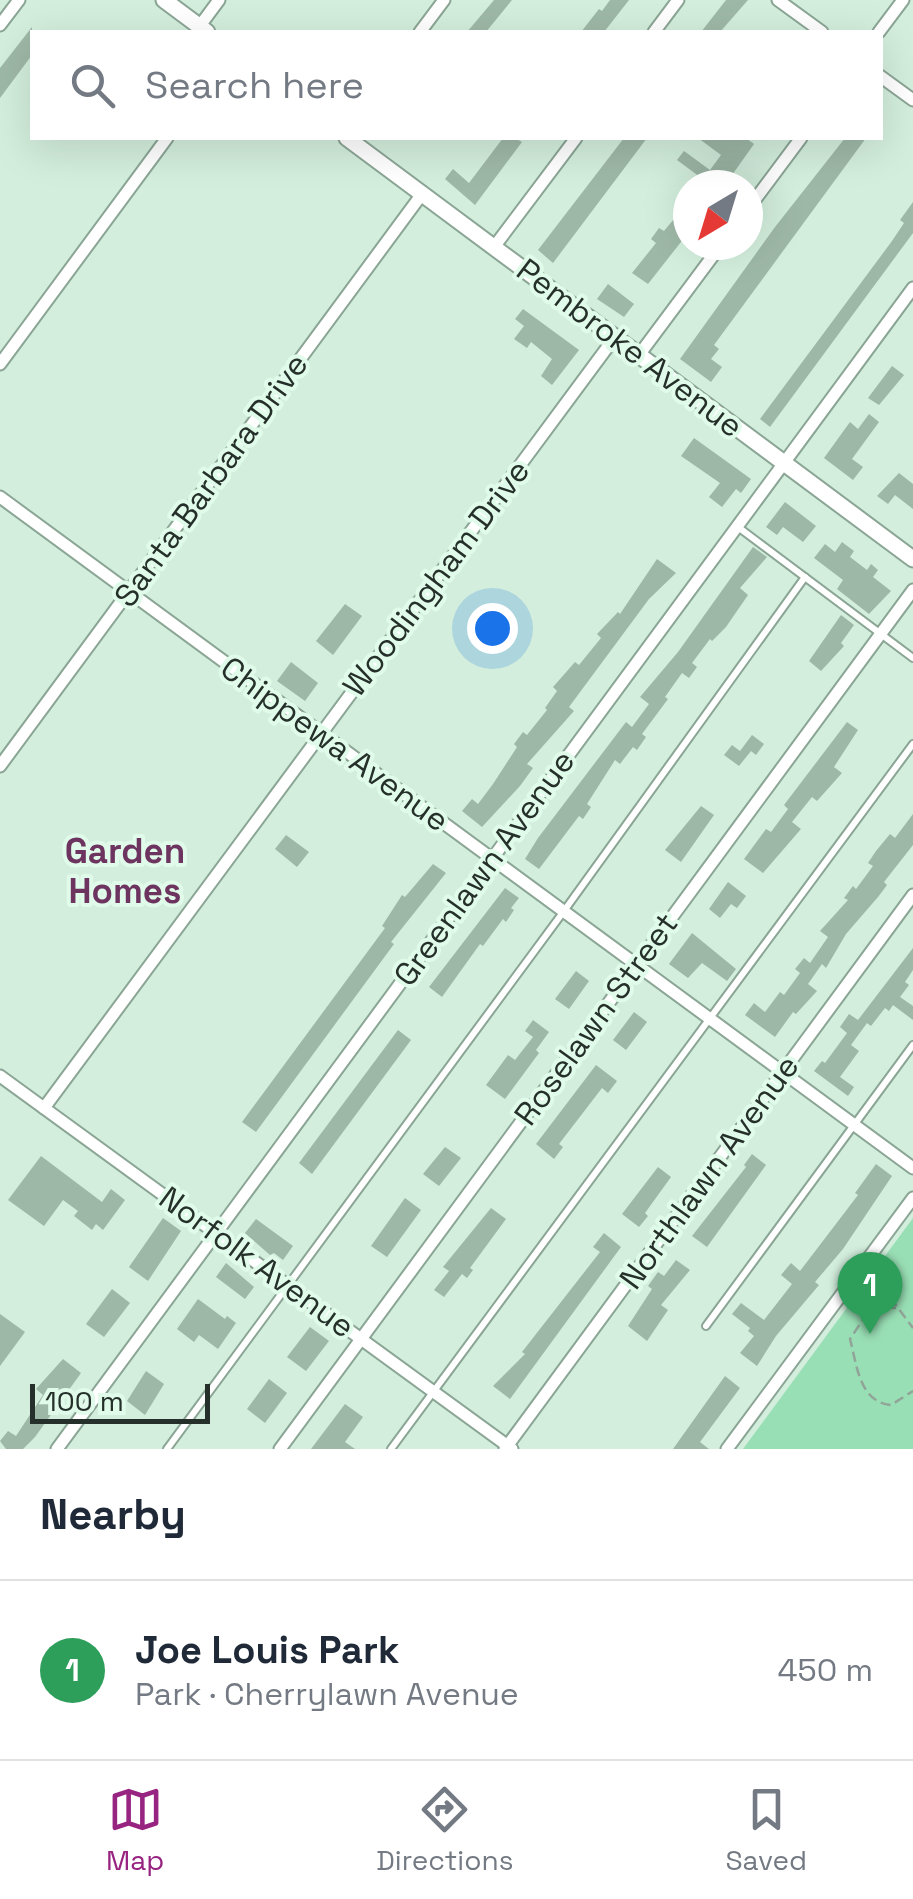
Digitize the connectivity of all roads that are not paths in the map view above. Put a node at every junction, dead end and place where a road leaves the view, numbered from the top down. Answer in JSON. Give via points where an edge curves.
{"nodes":[{"id":1,"x":18,"y":0,"type":"edge"},
{"id":2,"x":164,"y":0,"type":"edge"},
{"id":3,"x":218,"y":0,"type":"edge"},
{"id":4,"x":444,"y":0,"type":"edge"},
{"id":5,"x":678,"y":0,"type":"edge"},
{"id":6,"x":778,"y":0,"type":"edge"},
{"id":7,"x":903,"y":0,"type":"edge"},
{"id":8,"x":0,"y":25,"type":"edge"},
{"id":9,"x":203,"y":30,"type":"edge"},
{"id":10,"x":422,"y":30,"type":"edge"},
{"id":11,"x":656,"y":30,"type":"edge"},
{"id":12,"x":819,"y":30,"type":"edge"},
{"id":13,"x":880,"y":30,"type":"edge"},
{"id":14,"x":883,"y":78,"type":"edge"},
{"id":15,"x":913,"y":100,"type":"edge"},
{"id":16,"x":166,"y":140,"type":"edge"},
{"id":17,"x":351,"y":140,"type":"edge"},
{"id":18,"x":574,"y":140,"type":"edge"},
{"id":19,"x":800,"y":140,"type":"edge"},
{"id":20,"x":763,"y":189,"type":"edge"},
{"id":21,"x":422,"y":194,"type":"junction"},
{"id":22,"x":494,"y":247,"type":"junction"},
{"id":23,"x":710,"y":260,"type":"edge"},
{"id":24,"x":913,"y":288,"type":"edge"},
{"id":25,"x":614,"y":337,"type":"junction"},
{"id":26,"x":639,"y":355,"type":"junction"},
{"id":27,"x":0,"y":364,"type":"edge"},
{"id":28,"x":784,"y":463,"type":"junction"},
{"id":29,"x":0,"y":497,"type":"edge"},
{"id":30,"x":737,"y":526,"type":"junction"},
{"id":31,"x":913,"y":559,"type":"edge"},
{"id":32,"x":805,"y":577,"type":"junction"},
{"id":33,"x":913,"y":590,"type":"edge"},
{"id":34,"x":128,"y":593,"type":"junction"},
{"id":35,"x":881,"y":633,"type":"junction"},
{"id":36,"x":913,"y":658,"type":"edge"},
{"id":37,"x":320,"y":734,"type":"junction"},
{"id":38,"x":913,"y":744,"type":"edge"},
{"id":39,"x":0,"y":766,"type":"edge"},
{"id":40,"x":492,"y":858,"type":"junction"},
{"id":41,"x":913,"y":896,"type":"edge"},
{"id":42,"x":564,"y":911,"type":"junction"},
{"id":43,"x":637,"y":964,"type":"junction"},
{"id":44,"x":710,"y":1018,"type":"junction"},
{"id":45,"x":913,"y":1045,"type":"edge"},
{"id":46,"x":783,"y":1072,"type":"junction"},
{"id":47,"x":0,"y":1076,"type":"edge"},
{"id":48,"x":44,"y":1108,"type":"junction"},
{"id":49,"x":854,"y":1125,"type":"junction"},
{"id":50,"x":913,"y":1168,"type":"edge"},
{"id":51,"x":913,"y":1198,"type":"edge"},
{"id":52,"x":217,"y":1232,"type":"junction"},
{"id":53,"x":288,"y":1284,"type":"junction"},
{"id":54,"x":706,"y":1326,"type":"dead end"},
{"id":55,"x":361,"y":1338,"type":"junction"},
{"id":56,"x":434,"y":1392,"type":"junction"},
{"id":57,"x":508,"y":1448,"type":"edge"},
{"id":58,"x":57,"y":1449,"type":"edge"},
{"id":59,"x":167,"y":1449,"type":"edge"},
{"id":60,"x":280,"y":1449,"type":"edge"},
{"id":61,"x":391,"y":1449,"type":"edge"},
{"id":62,"x":728,"y":1449,"type":"edge"}],
"edges":[{"from":1,"to":8,"type":"street"},
{"from":2,"to":9,"type":"street"},
{"from":3,"to":9,"type":"street"},
{"from":4,"to":10,"type":"street"},
{"from":5,"to":11,"type":"street"},
{"from":6,"to":12,"type":"street"},
{"from":7,"to":13,"type":"street"},
{"from":14,"to":15,"type":"street"},
{"from":16,"to":27,"type":"street"},
{"from":17,"to":21,"type":"street","name":"Pembroke Avenue"},
{"from":18,"to":22,"type":"street"},
{"from":19,"to":20,"type":"street"},
{"from":21,"to":22,"type":"street","name":"Pembroke Avenue"},
{"from":21,"to":34,"type":"street","name":"Santa Barbara Drive"},
{"from":22,"to":25,"type":"street","name":"Pembroke Avenue"},
{"from":23,"to":26,"type":"street"},
{"from":24,"to":28,"type":"street","name":"Greenlawn Avenue"},
{"from":25,"to":26,"type":"street","name":"Pembroke Avenue"},
{"from":25,"to":37,"type":"street","name":"Woodingham Drive"},
{"from":26,"to":28,"type":"street","name":"Pembroke Avenue"},
{"from":28,"to":30,"type":"street","name":"Greenlawn Avenue"},
{"from":28,"to":31,"type":"street","name":"Pembroke Avenue"},
{"from":29,"to":34,"type":"street","name":"Chippewa Avenue"},
{"from":30,"to":32,"type":"lane"},
{"from":30,"to":40,"type":"street","name":"Greenlawn Avenue"},
{"from":32,"to":35,"type":"lane"},
{"from":32,"to":42,"type":"lane"},
{"from":33,"to":35,"type":"street","name":"Roselawn Street"},
{"from":34,"to":37,"type":"street","name":"Chippewa Avenue"},
{"from":34,"to":39,"type":"street","name":"Santa Barbara Drive"},
{"from":35,"to":36,"type":"lane"},
{"from":35,"to":43,"type":"street","name":"Roselawn Street"},
{"from":37,"to":40,"type":"street","name":"Chippewa Avenue"},
{"from":37,"to":48,"type":"street","name":"Woodingham Drive"},
{"from":38,"to":44,"type":"lane"},
{"from":40,"to":42,"type":"street","name":"Chippewa Avenue"},
{"from":40,"to":52,"type":"street","name":"Greenlawn Avenue"},
{"from":41,"to":46,"type":"street","name":"Northlawn Avenue"},
{"from":42,"to":43,"type":"street","name":"Chippewa Avenue"},
{"from":42,"to":53,"type":"lane"},
{"from":43,"to":44,"type":"street","name":"Chippewa Avenue"},
{"from":43,"to":55,"type":"street","name":"Roselawn Street"},
{"from":44,"to":46,"type":"street","name":"Chippewa Avenue"},
{"from":44,"to":56,"type":"lane"},
{"from":45,"to":49,"type":"lane"},
{"from":46,"to":49,"type":"street","name":"Chippewa Avenue"},
{"from":46,"to":57,"type":"street","name":"Northlawn Avenue"},
{"from":47,"to":48,"type":"street","name":"Norfolk Avenue"},
{"from":48,"to":52,"type":"street","name":"Norfolk Avenue"},
{"from":49,"to":50,"type":"street","name":"Chippewa Avenue"},
{"from":49,"to":54,"type":"lane"},
{"from":51,"to":62,"type":"street"},
{"from":52,"to":53,"type":"street","name":"Norfolk Avenue"},
{"from":52,"to":58,"type":"street","name":"Greenlawn Avenue"},
{"from":53,"to":55,"type":"street","name":"Norfolk Avenue"},
{"from":53,"to":59,"type":"lane"},
{"from":55,"to":56,"type":"street","name":"Norfolk Avenue"},
{"from":55,"to":60,"type":"street","name":"Roselawn Street"},
{"from":56,"to":57,"type":"street","name":"Norfolk Avenue"},
{"from":56,"to":61,"type":"lane"}]}
